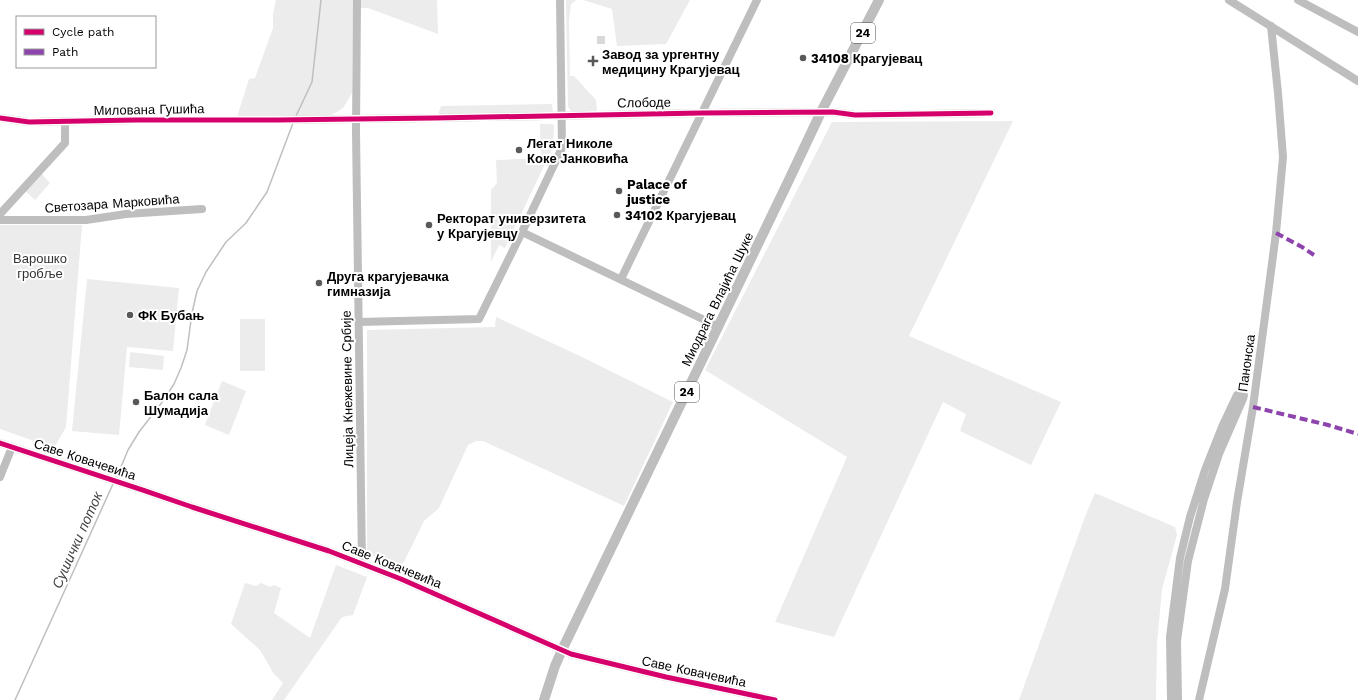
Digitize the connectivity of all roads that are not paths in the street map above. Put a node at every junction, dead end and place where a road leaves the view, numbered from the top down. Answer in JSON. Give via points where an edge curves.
{"nodes":[{"id":1,"x":357,"y":0,"type":"edge"},
{"id":2,"x":560,"y":0,"type":"edge"},
{"id":3,"x":757,"y":0,"type":"edge"},
{"id":4,"x":880,"y":0,"type":"edge"},
{"id":5,"x":1229,"y":0,"type":"edge"},
{"id":6,"x":1298,"y":0,"type":"edge"},
{"id":7,"x":1271,"y":26,"type":"junction"},
{"id":8,"x":1358,"y":32,"type":"edge"},
{"id":9,"x":1358,"y":81,"type":"edge"},
{"id":10,"x":821,"y":112,"type":"junction"},
{"id":11,"x":701,"y":113,"type":"junction"},
{"id":12,"x":991,"y":113,"type":"dead end"},
{"id":13,"x":561,"y":115,"type":"junction"},
{"id":14,"x":0,"y":118,"type":"edge"},
{"id":15,"x":356,"y":118,"type":"junction"},
{"id":16,"x":298,"y":120,"type":"joint"},
{"id":17,"x":65,"y":121,"type":"junction"},
{"id":18,"x":2,"y":208,"type":"edge"},
{"id":19,"x":202,"y":209,"type":"dead end"},
{"id":20,"x":0,"y":220,"type":"edge"},
{"id":21,"x":522,"y":232,"type":"junction"},
{"id":22,"x":621,"y":279,"type":"junction"},
{"id":23,"x":359,"y":322,"type":"junction"},
{"id":24,"x":719,"y":326,"type":"junction"},
{"id":25,"x":0,"y":443,"type":"edge"},
{"id":26,"x":12,"y":447,"type":"junction"},
{"id":27,"x":0,"y":477,"type":"edge"},
{"id":28,"x":362,"y":564,"type":"junction"},
{"id":29,"x":562,"y":650,"type":"junction"},
{"id":30,"x":544,"y":700,"type":"edge"},
{"id":31,"x":775,"y":700,"type":"edge"},
{"id":32,"x":1171,"y":700,"type":"edge"},
{"id":33,"x":1178,"y":700,"type":"edge"},
{"id":34,"x":1198,"y":700,"type":"edge"}],
"edges":[{"from":1,"to":15,"type":"street","name":"Лицеја Кнежевине Србије"},
{"from":2,"to":13,"type":"street"},
{"from":3,"to":11,"type":"street"},
{"from":4,"to":10,"type":"main road","name":"Миодрага Влајића Шуке","number":"24"},
{"from":5,"to":7,"type":"street"},
{"from":6,"to":8,"type":"street"},
{"from":7,"to":9,"type":"street"},
{"from":7,"to":34,"type":"street","name":"Панонска","via":[[1283,157],[1276,233],[1225,589]]},
{"from":10,"to":11,"type":"street","name":"Слободе"},
{"from":10,"to":12,"type":"street","name":"Слободе"},
{"from":10,"to":24,"type":"main road","name":"Миодрага Влајића Шуке","number":"24"},
{"from":11,"to":13,"type":"street","name":"Слободе"},
{"from":11,"to":22,"type":"street"},
{"from":13,"to":15,"type":"street","name":"Слободе"},
{"from":13,"to":21,"type":"street","via":[[561,150]]},
{"from":14,"to":17,"type":"street","name":"Милована Гушића","via":[[29,122]]},
{"from":15,"to":16,"type":"street","name":"Слободе"},
{"from":15,"to":23,"type":"street","name":"Лицеја Кнежевине Србије"},
{"from":16,"to":17,"type":"street","name":"Милована Гушића"},
{"from":17,"to":18,"type":"street","via":[[65,143]]},
{"from":19,"to":20,"type":"street","name":"Светозара Марковића","via":[[126,214],[86,220]]},
{"from":21,"to":22,"type":"street"},
{"from":21,"to":23,"type":"street","via":[[479,319]]},
{"from":22,"to":24,"type":"street"},
{"from":23,"to":28,"type":"street","name":"Лицеја Кнежевине Србије"},
{"from":24,"to":29,"type":"main road","name":"Миодрага Влајића Шуке","number":"24"},
{"from":25,"to":26,"type":"street","name":"Саве Ковачевића"},
{"from":26,"to":27,"type":"street"},
{"from":26,"to":28,"type":"street","name":"Саве Ковачевића"},
{"from":28,"to":29,"type":"street","name":"Саве Ковачевића"},
{"from":29,"to":30,"type":"main road","name":"Миодрага Влајића Шуке","number":"24"},
{"from":29,"to":31,"type":"street","name":"Саве Ковачевића","via":[[582,657]]},
{"from":32,"to":33,"type":"street","via":[[1170,636],[1180,558],[1205,470],[1237,395],[1243,393],[1243,399],[1219,454],[1204,499],[1188,561],[1177,641]]}]}
